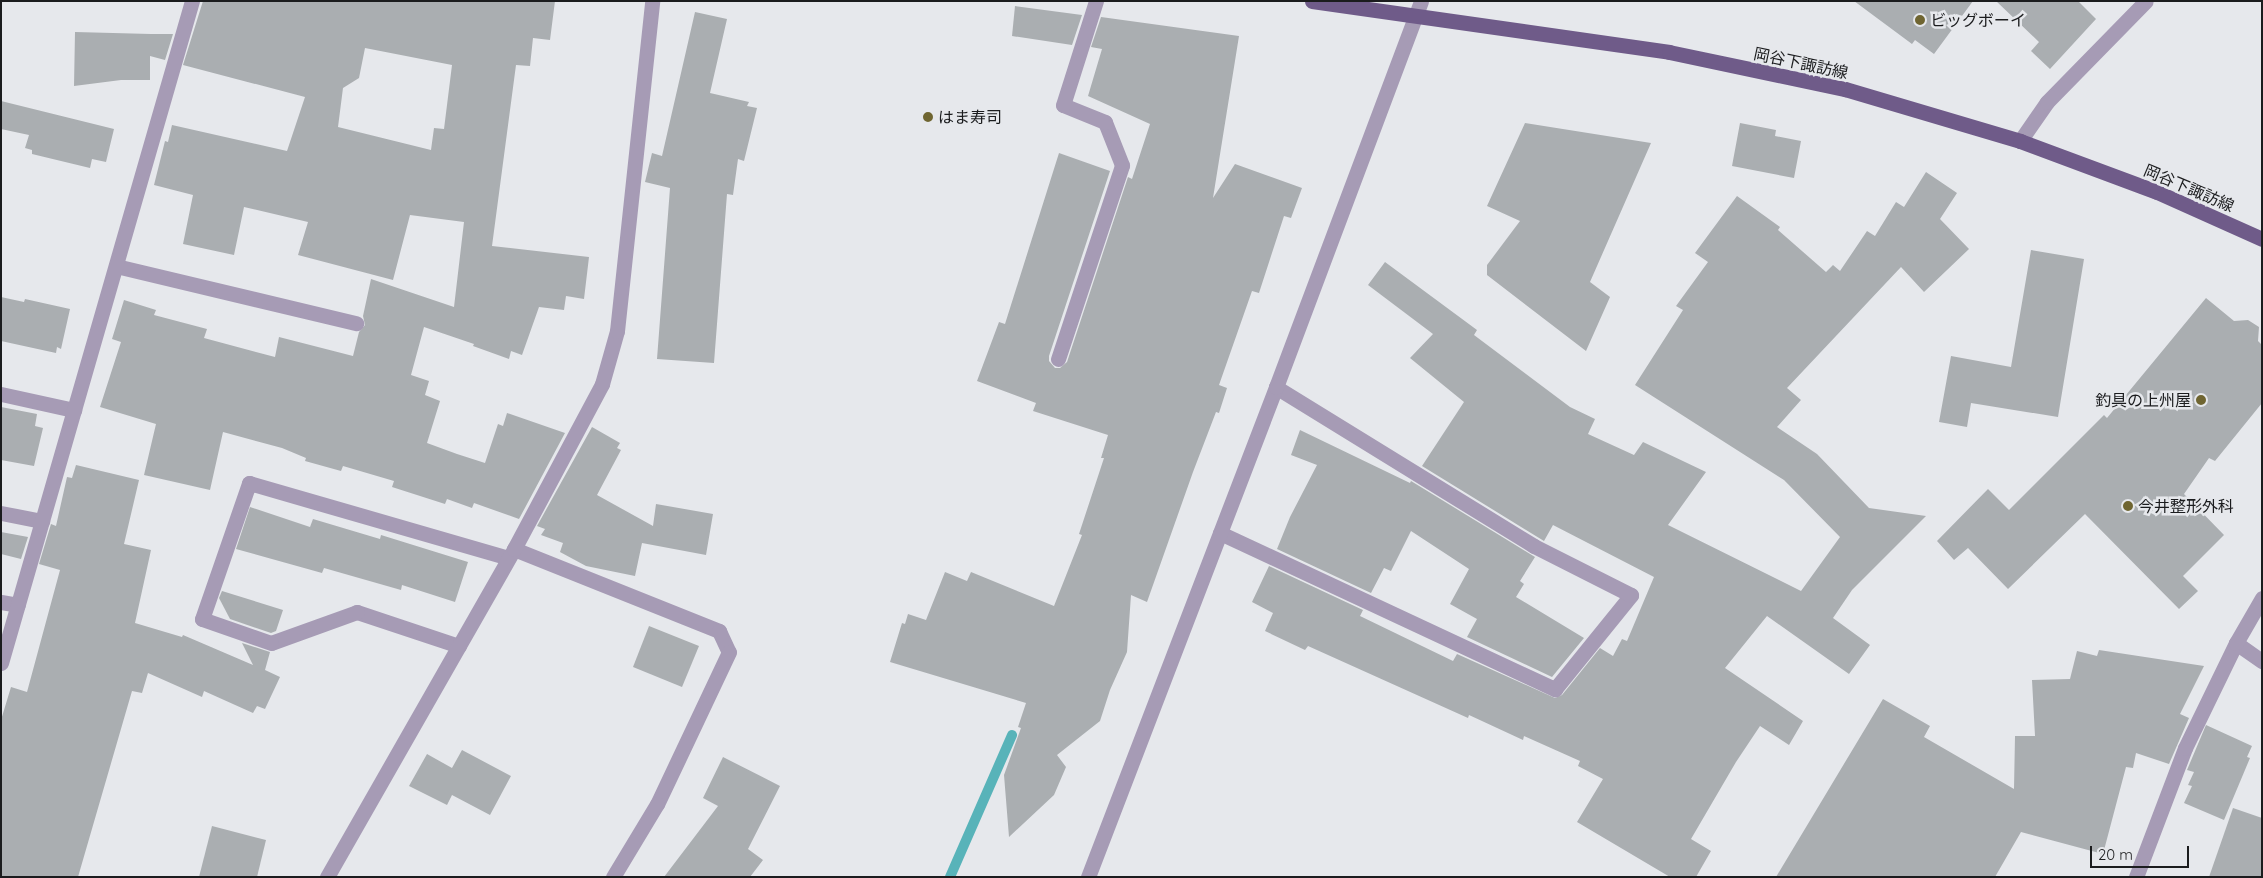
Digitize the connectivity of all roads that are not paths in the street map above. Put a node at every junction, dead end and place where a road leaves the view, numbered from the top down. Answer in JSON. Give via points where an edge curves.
{"nodes":[{"id":1,"x":192,"y":1,"type":"edge"},
{"id":2,"x":652,"y":1,"type":"edge"},
{"id":3,"x":1096,"y":1,"type":"edge"},
{"id":4,"x":1312,"y":1,"type":"edge"},
{"id":5,"x":2146,"y":1,"type":"edge"},
{"id":6,"x":1418,"y":8,"type":"edge"},
{"id":7,"x":2020,"y":140,"type":"junction"},
{"id":8,"x":2262,"y":239,"type":"edge"},
{"id":9,"x":116,"y":266,"type":"junction"},
{"id":10,"x":356,"y":323,"type":"dead end"},
{"id":11,"x":1058,"y":359,"type":"dead end"},
{"id":12,"x":1276,"y":387,"type":"junction"},
{"id":13,"x":1,"y":394,"type":"edge"},
{"id":14,"x":74,"y":410,"type":"junction"},
{"id":15,"x":1,"y":513,"type":"edge"},
{"id":16,"x":42,"y":521,"type":"junction"},
{"id":17,"x":1220,"y":533,"type":"junction"},
{"id":18,"x":511,"y":554,"type":"junction"},
{"id":19,"x":2262,"y":598,"type":"edge"},
{"id":20,"x":1,"y":602,"type":"edge"},
{"id":21,"x":18,"y":605,"type":"junction"},
{"id":22,"x":2236,"y":643,"type":"junction"},
{"id":23,"x":459,"y":646,"type":"junction"},
{"id":24,"x":2262,"y":661,"type":"edge"},
{"id":25,"x":1,"y":663,"type":"edge"},
{"id":26,"x":327,"y":877,"type":"edge"},
{"id":27,"x":613,"y":877,"type":"edge"},
{"id":28,"x":1088,"y":877,"type":"edge"},
{"id":29,"x":2136,"y":877,"type":"edge"}],
"edges":[{"from":1,"to":9,"type":"street"},
{"from":2,"to":18,"type":"street","via":[[617,331],[602,384]]},
{"from":3,"to":11,"type":"street","via":[[1063,105],[1105,122],[1122,165]]},
{"from":4,"to":6,"type":"main road","name":"岡谷下諏訪線"},
{"from":5,"to":7,"type":"street","via":[[2047,102]]},
{"from":6,"to":7,"type":"main road","name":"岡谷下諏訪線","via":[[1669,52],[1845,89]]},
{"from":6,"to":12,"type":"street"},
{"from":7,"to":8,"type":"main road","name":"岡谷下諏訪線","via":[[2157,192]]},
{"from":9,"to":10,"type":"street"},
{"from":9,"to":14,"type":"street"},
{"from":12,"to":17,"type":"street"},
{"from":12,"to":17,"type":"street","via":[[1534,546],[1631,595],[1555,689]]},
{"from":13,"to":14,"type":"street"},
{"from":14,"to":16,"type":"street"},
{"from":15,"to":16,"type":"street"},
{"from":16,"to":21,"type":"street"},
{"from":17,"to":28,"type":"street"},
{"from":18,"to":23,"type":"street"},
{"from":18,"to":23,"type":"street","via":[[249,483],[202,619],[271,643],[357,612]]},
{"from":18,"to":27,"type":"street","via":[[719,630],[729,652],[657,804]]},
{"from":19,"to":22,"type":"street"},
{"from":20,"to":21,"type":"street"},
{"from":21,"to":25,"type":"street"},
{"from":22,"to":24,"type":"street"},
{"from":22,"to":29,"type":"street","via":[[2185,748]]},
{"from":23,"to":26,"type":"street"}]}
